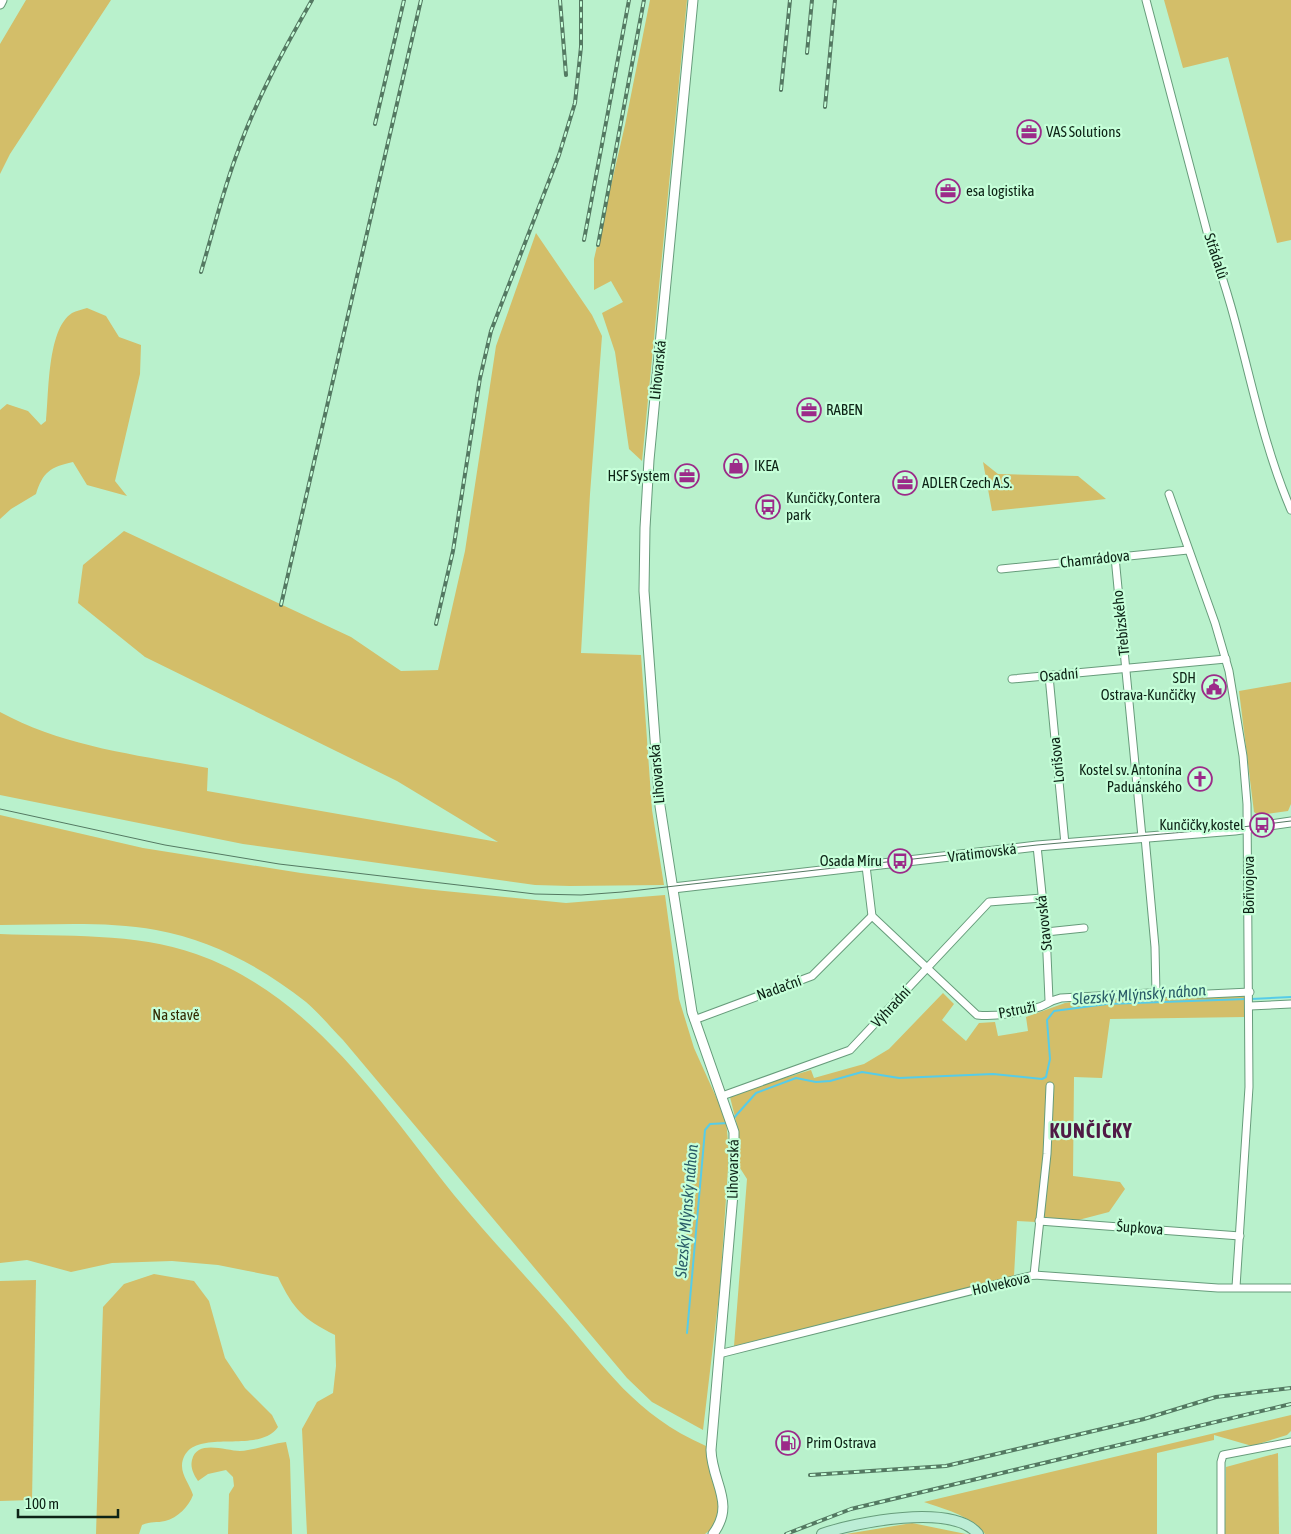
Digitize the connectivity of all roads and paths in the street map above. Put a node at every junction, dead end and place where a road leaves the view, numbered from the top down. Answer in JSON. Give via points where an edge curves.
{"nodes":[{"id":1,"x":2,"y":0,"type":"edge"},
{"id":2,"x":693,"y":0,"type":"edge"},
{"id":3,"x":1146,"y":0,"type":"edge"},
{"id":4,"x":0,"y":4,"type":"edge"},
{"id":5,"x":1169,"y":494,"type":"dead end"},
{"id":6,"x":1291,"y":510,"type":"edge"},
{"id":7,"x":1188,"y":550,"type":"junction"},
{"id":8,"x":1115,"y":557,"type":"junction"},
{"id":9,"x":1002,"y":569,"type":"dead end"},
{"id":10,"x":1226,"y":659,"type":"junction"},
{"id":11,"x":1126,"y":669,"type":"junction"},
{"id":12,"x":1049,"y":676,"type":"junction"},
{"id":13,"x":1012,"y":679,"type":"dead end"},
{"id":14,"x":1291,"y":822,"type":"edge"},
{"id":15,"x":1249,"y":828,"type":"junction"},
{"id":16,"x":1144,"y":837,"type":"junction"},
{"id":17,"x":1065,"y":844,"type":"junction"},
{"id":18,"x":1037,"y":846,"type":"junction"},
{"id":19,"x":866,"y":866,"type":"junction"},
{"id":20,"x":672,"y":888,"type":"junction"},
{"id":21,"x":1042,"y":898,"type":"junction"},
{"id":22,"x":872,"y":916,"type":"junction"},
{"id":23,"x":1084,"y":928,"type":"dead end"},
{"id":24,"x":1046,"y":932,"type":"junction"},
{"id":25,"x":927,"y":968,"type":"junction"},
{"id":26,"x":1156,"y":994,"type":"junction"},
{"id":27,"x":1250,"y":999,"type":"junction"},
{"id":28,"x":1049,"y":1000,"type":"junction"},
{"id":29,"x":1291,"y":1004,"type":"edge"},
{"id":30,"x":694,"y":1020,"type":"junction"},
{"id":31,"x":1050,"y":1086,"type":"dead end"},
{"id":32,"x":722,"y":1096,"type":"junction"},
{"id":33,"x":1039,"y":1221,"type":"junction"},
{"id":34,"x":1240,"y":1236,"type":"junction"},
{"id":35,"x":1034,"y":1275,"type":"junction"},
{"id":36,"x":1236,"y":1287,"type":"junction"},
{"id":37,"x":1291,"y":1288,"type":"edge"},
{"id":38,"x":719,"y":1354,"type":"junction"},
{"id":39,"x":1291,"y":1442,"type":"edge"},
{"id":40,"x":713,"y":1534,"type":"edge"},
{"id":41,"x":822,"y":1534,"type":"edge"},
{"id":42,"x":978,"y":1534,"type":"edge"},
{"id":43,"x":1221,"y":1534,"type":"edge"}],
"edges":[{"from":1,"to":4,"type":"street"},
{"from":2,"to":20,"type":"street","name":"Lihovarská","via":[[649,460],[644,547],[645,615],[656,772]]},
{"from":3,"to":6,"type":"street","name":"Střádalů","via":[[1270,455]]},
{"from":5,"to":7,"type":"street","name":"Bořivojova"},
{"from":7,"to":8,"type":"street","name":"Chamrádova"},
{"from":7,"to":10,"type":"street","name":"Bořivojova"},
{"from":8,"to":9,"type":"street","name":"Chamrádova"},
{"from":8,"to":11,"type":"street","name":"Třebízského"},
{"from":10,"to":11,"type":"street","name":"Osadní"},
{"from":10,"to":15,"type":"street","name":"Bořivojova","via":[[1243,756]]},
{"from":11,"to":12,"type":"street","name":"Osadní"},
{"from":11,"to":16,"type":"street","name":"Třebízského"},
{"from":12,"to":13,"type":"street","name":"Osadní"},
{"from":12,"to":17,"type":"street","name":"Lorišova"},
{"from":14,"to":15,"type":"street","name":"Vratimovská"},
{"from":15,"to":16,"type":"street","name":"Vratimovská"},
{"from":15,"to":27,"type":"street","name":"Bořivojova"},
{"from":16,"to":17,"type":"street","name":"Vratimovská"},
{"from":16,"to":26,"type":"street","name":"Třebízského","via":[[1155,947]]},
{"from":17,"to":18,"type":"street","name":"Vratimovská"},
{"from":18,"to":19,"type":"street","name":"Vratimovská"},
{"from":18,"to":21,"type":"street","name":"Stavovská"},
{"from":19,"to":20,"type":"street","name":"Vratimovská"},
{"from":19,"to":22,"type":"street"},
{"from":20,"to":30,"type":"street","name":"Lihovarská"},
{"from":21,"to":24,"type":"street","name":"Stavovská"},
{"from":21,"to":25,"type":"street","name":"Výhradní","via":[[989,902]]},
{"from":22,"to":25,"type":"street","name":"Pstruží"},
{"from":22,"to":30,"type":"street","name":"Nadační","via":[[812,976]]},
{"from":23,"to":24,"type":"street"},
{"from":24,"to":28,"type":"street","name":"Stavovská"},
{"from":25,"to":28,"type":"street","name":"Pstruží","via":[[977,1015],[1038,1008]]},
{"from":25,"to":32,"type":"street","name":"Výhradní","via":[[850,1050]]},
{"from":26,"to":27,"type":"street","name":"Pstruží"},
{"from":26,"to":28,"type":"street","name":"Pstruží"},
{"from":27,"to":29,"type":"street","name":"Pstruží"},
{"from":27,"to":34,"type":"street","name":"Bořivojova","via":[[1248,1129]]},
{"from":30,"to":32,"type":"street","name":"Lihovarská"},
{"from":31,"to":33,"type":"street","via":[[1047,1154]]},
{"from":32,"to":38,"type":"street","name":"Lihovarská","via":[[732,1125],[736,1165]]},
{"from":33,"to":34,"type":"street","name":"Šupkova"},
{"from":33,"to":35,"type":"street"},
{"from":34,"to":36,"type":"street","name":"Bořivojova"},
{"from":35,"to":36,"type":"street","name":"Holvekova"},
{"from":35,"to":38,"type":"street","name":"Holvekova"},
{"from":36,"to":37,"type":"street","name":"Holvekova"},
{"from":38,"to":40,"type":"street","name":"Lihovarská","via":[[711,1450],[724,1507],[722,1520]]},
{"from":39,"to":43,"type":"street","via":[[1223,1456]]},
{"from":41,"to":42,"type":"main road","via":[[870,1522],[923,1518],[955,1521]]}]}
